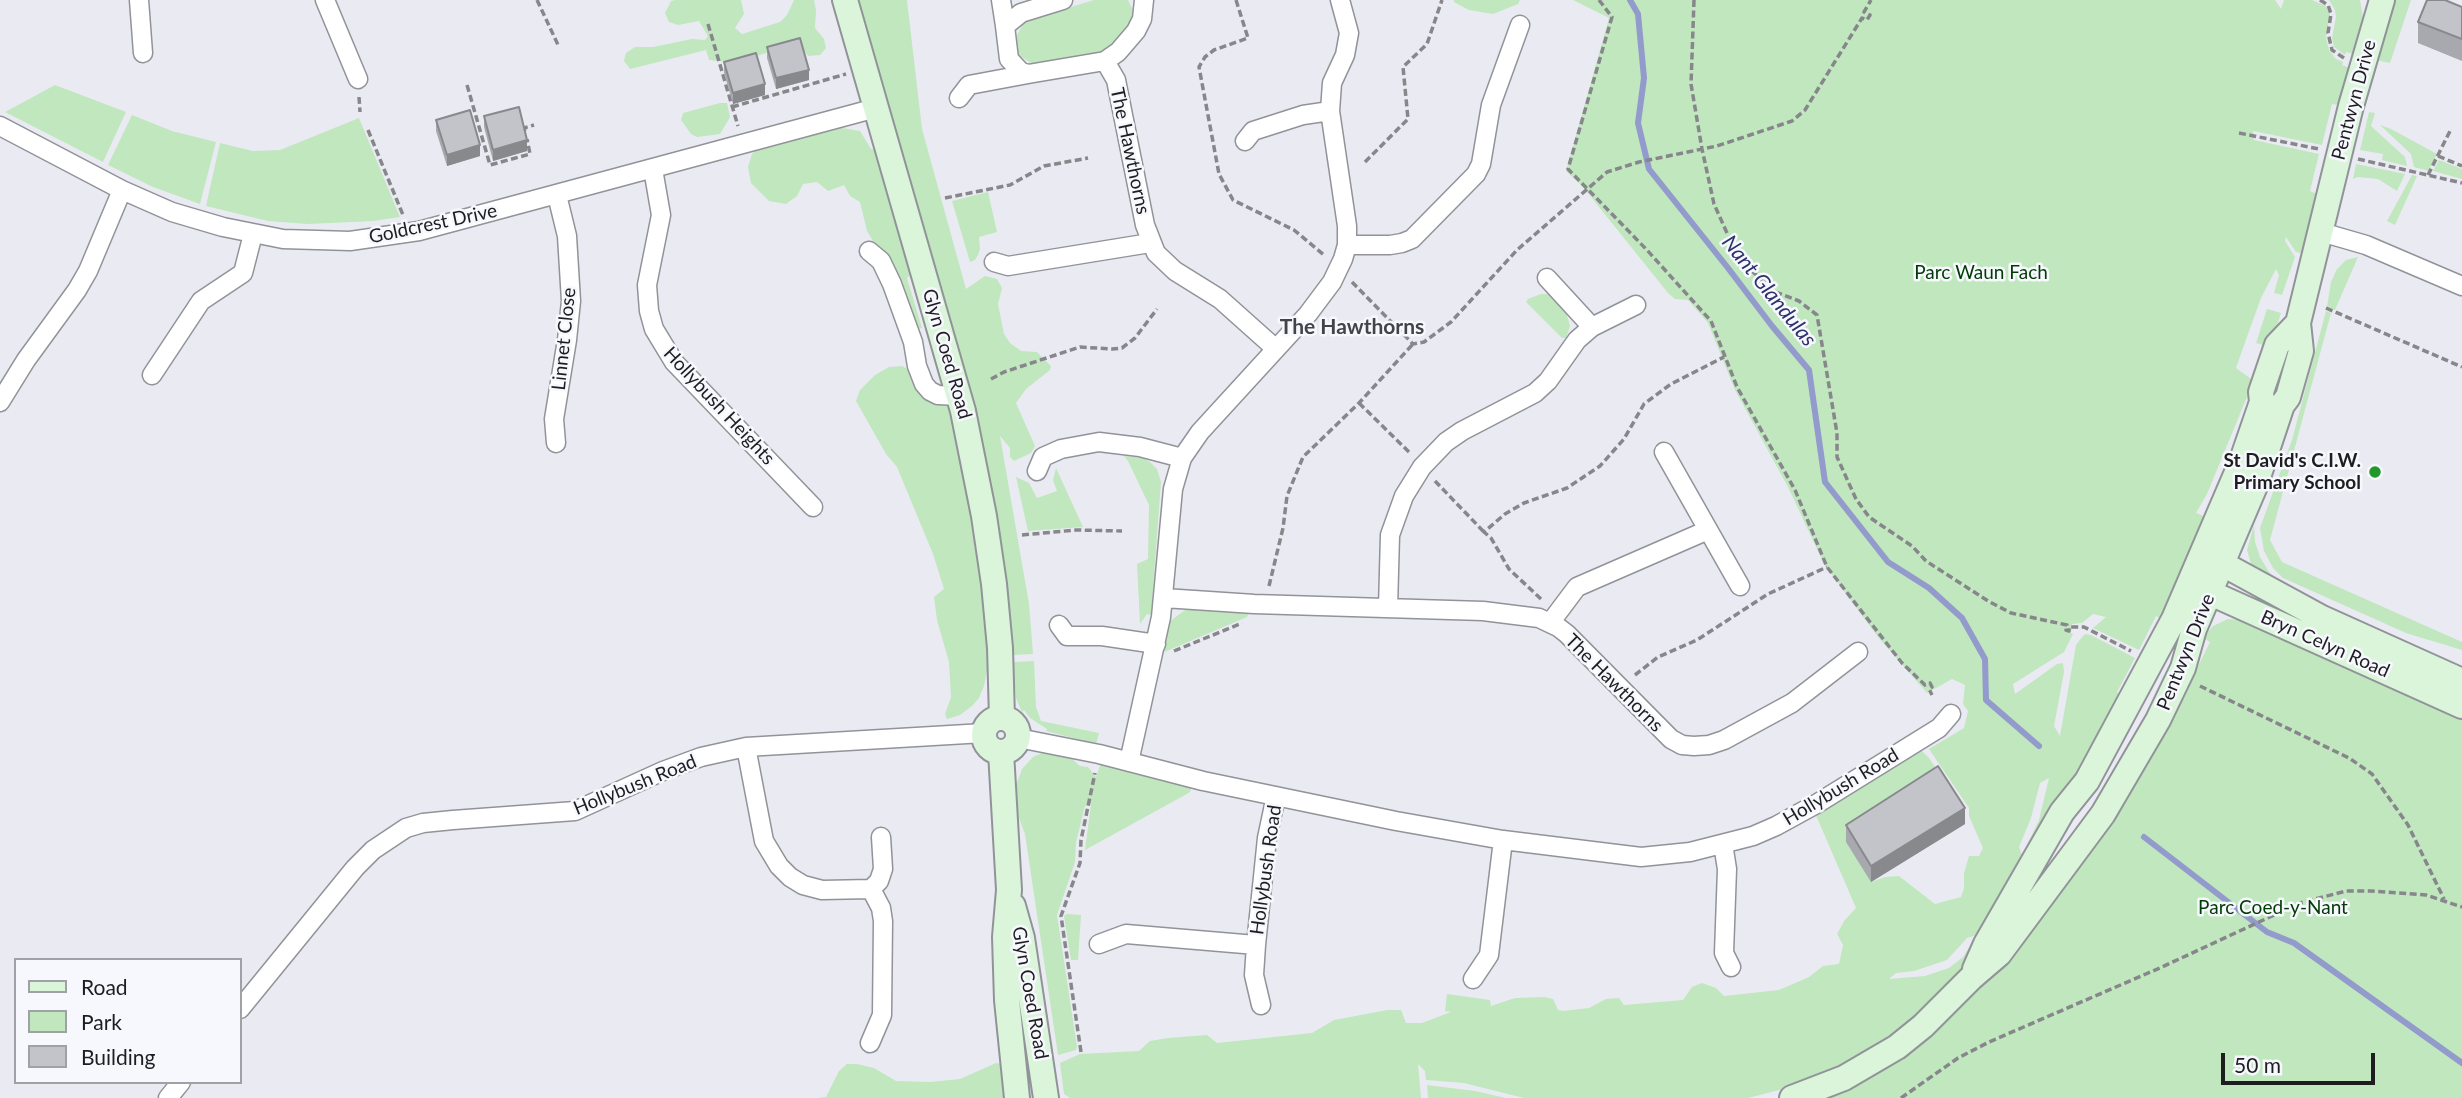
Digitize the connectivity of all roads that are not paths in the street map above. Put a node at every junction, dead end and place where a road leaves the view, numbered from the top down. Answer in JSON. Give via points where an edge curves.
{"nodes":[{"id":1,"x":139,"y":0,"type":"edge"},
{"id":2,"x":324,"y":0,"type":"edge"},
{"id":3,"x":845,"y":0,"type":"edge"},
{"id":4,"x":1001,"y":0,"type":"edge"},
{"id":5,"x":1063,"y":0,"type":"edge"},
{"id":6,"x":1144,"y":0,"type":"edge"},
{"id":7,"x":1340,"y":0,"type":"edge"},
{"id":8,"x":2382,"y":0,"type":"edge"},
{"id":9,"x":1520,"y":25,"type":"dead end"},
{"id":10,"x":1005,"y":26,"type":"junction"},
{"id":11,"x":144,"y":53,"type":"dead end"},
{"id":12,"x":1105,"y":61,"type":"junction"},
{"id":13,"x":1028,"y":74,"type":"junction"},
{"id":14,"x":358,"y":79,"type":"dead end"},
{"id":15,"x":959,"y":98,"type":"dead end"},
{"id":16,"x":876,"y":107,"type":"junction"},
{"id":17,"x":1330,"y":111,"type":"junction"},
{"id":18,"x":0,"y":126,"type":"edge"},
{"id":19,"x":1245,"y":141,"type":"dead end"},
{"id":20,"x":653,"y":169,"type":"junction"},
{"id":21,"x":122,"y":190,"type":"junction"},
{"id":22,"x":557,"y":195,"type":"junction"},
{"id":23,"x":2321,"y":232,"type":"junction"},
{"id":24,"x":253,"y":234,"type":"junction"},
{"id":25,"x":1150,"y":243,"type":"junction"},
{"id":26,"x":1347,"y":245,"type":"junction"},
{"id":27,"x":869,"y":251,"type":"dead end"},
{"id":28,"x":994,"y":262,"type":"dead end"},
{"id":29,"x":1547,"y":278,"type":"dead end"},
{"id":30,"x":2462,"y":286,"type":"edge"},
{"id":31,"x":1636,"y":305,"type":"dead end"},
{"id":32,"x":1592,"y":327,"type":"junction"},
{"id":33,"x":1276,"y":349,"type":"junction"},
{"id":34,"x":152,"y":375,"type":"dead end"},
{"id":35,"x":960,"y":396,"type":"junction"},
{"id":36,"x":0,"y":402,"type":"edge"},
{"id":37,"x":556,"y":443,"type":"dead end"},
{"id":38,"x":1664,"y":452,"type":"dead end"},
{"id":39,"x":1182,"y":458,"type":"junction"},
{"id":40,"x":1037,"y":471,"type":"dead end"},
{"id":41,"x":813,"y":507,"type":"dead end"},
{"id":42,"x":1708,"y":530,"type":"junction"},
{"id":43,"x":2212,"y":558,"type":"junction"},
{"id":44,"x":1740,"y":586,"type":"dead end"},
{"id":45,"x":2199,"y":587,"type":"junction"},
{"id":46,"x":1164,"y":598,"type":"junction"},
{"id":47,"x":1388,"y":608,"type":"junction"},
{"id":48,"x":1554,"y":618,"type":"junction"},
{"id":49,"x":1059,"y":625,"type":"dead end"},
{"id":50,"x":1154,"y":652,"type":"junction"},
{"id":51,"x":1858,"y":652,"type":"dead end"},
{"id":52,"x":2462,"y":681,"type":"edge"},
{"id":53,"x":2462,"y":706,"type":"edge"},
{"id":54,"x":1951,"y":714,"type":"dead end"},
{"id":55,"x":993,"y":726,"type":"junction"},
{"id":56,"x":1010,"y":745,"type":"junction"},
{"id":57,"x":746,"y":747,"type":"junction"},
{"id":58,"x":1129,"y":762,"type":"junction"},
{"id":59,"x":1276,"y":796,"type":"junction"},
{"id":60,"x":881,"y":837,"type":"dead end"},
{"id":61,"x":1503,"y":840,"type":"junction"},
{"id":62,"x":1723,"y":844,"type":"junction"},
{"id":63,"x":871,"y":889,"type":"junction"},
{"id":64,"x":1009,"y":890,"type":"junction"},
{"id":65,"x":1098,"y":944,"type":"dead end"},
{"id":66,"x":1256,"y":945,"type":"junction"},
{"id":67,"x":1731,"y":967,"type":"dead end"},
{"id":68,"x":1972,"y":978,"type":"junction"},
{"id":69,"x":1473,"y":979,"type":"dead end"},
{"id":70,"x":1261,"y":1005,"type":"dead end"},
{"id":71,"x":242,"y":1007,"type":"edge"},
{"id":72,"x":870,"y":1043,"type":"dead end"},
{"id":73,"x":1047,"y":1097,"type":"edge"},
{"id":74,"x":1017,"y":1098,"type":"edge"},
{"id":75,"x":1791,"y":1098,"type":"edge"}],
"edges":[{"from":1,"to":11,"type":"street"},
{"from":2,"to":14,"type":"street"},
{"from":3,"to":16,"type":"street","name":"Glyn Coed Road"},
{"from":4,"to":10,"type":"street"},
{"from":5,"to":10,"type":"street","via":[[1021,13]]},
{"from":6,"to":12,"type":"street","via":[[1136,31]]},
{"from":7,"to":17,"type":"street","via":[[1349,33],[1332,83]]},
{"from":8,"to":23,"type":"street","name":"Pentwyn Drive"},
{"from":9,"to":26,"type":"street","via":[[1491,106],[1476,174],[1412,239],[1390,245]]},
{"from":10,"to":13,"type":"street","via":[[1009,59]]},
{"from":12,"to":13,"type":"street","name":"The Hawthorns"},
{"from":12,"to":25,"type":"street","name":"The Hawthorns","via":[[1116,80]]},
{"from":13,"to":15,"type":"street","name":"The Hawthorns","via":[[969,85]]},
{"from":16,"to":20,"type":"street","name":"Goldcrest Drive"},
{"from":16,"to":35,"type":"street","name":"Glyn Coed Road"},
{"from":17,"to":19,"type":"street","via":[[1253,131]]},
{"from":17,"to":26,"type":"street"},
{"from":18,"to":21,"type":"street","name":"Goldcrest Drive"},
{"from":20,"to":22,"type":"street","name":"Goldcrest Drive"},
{"from":20,"to":41,"type":"street","name":"Hollybush Heights","via":[[661,215],[647,285],[654,329],[674,362]]},
{"from":21,"to":24,"type":"street","name":"Goldcrest Drive","via":[[172,212]]},
{"from":21,"to":36,"type":"street","via":[[77,290]]},
{"from":22,"to":24,"type":"street","name":"Goldcrest Drive","via":[[405,234],[350,241]]},
{"from":22,"to":37,"type":"street","name":"Linnet Close","via":[[567,236],[571,301],[554,419]]},
{"from":23,"to":30,"type":"street","via":[[2367,245]]},
{"from":23,"to":43,"type":"street","name":"Pentwyn Drive","via":[[2298,323],[2301,351],[2288,397],[2281,405],[2255,486]]},
{"from":24,"to":34,"type":"street","via":[[243,273],[201,302]]},
{"from":25,"to":28,"type":"street","name":"The Hawthorns","via":[[1008,266]]},
{"from":25,"to":33,"type":"street","name":"The Hawthorns","via":[[1175,271],[1220,299]]},
{"from":26,"to":33,"type":"street","via":[[1340,269],[1316,305]]},
{"from":27,"to":35,"type":"street","via":[[881,261],[892,284],[924,384],[938,395]]},
{"from":29,"to":32,"type":"street"},
{"from":31,"to":32,"type":"street"},
{"from":32,"to":47,"type":"street","via":[[1535,393],[1462,431],[1422,467],[1404,496],[1390,535]]},
{"from":33,"to":39,"type":"street"},
{"from":35,"to":55,"type":"street","name":"Glyn Coed Road","via":[[994,584],[1000,648]]},
{"from":38,"to":42,"type":"street"},
{"from":39,"to":40,"type":"street","via":[[1098,442],[1043,457]]},
{"from":39,"to":46,"type":"street","via":[[1173,489]]},
{"from":42,"to":44,"type":"street"},
{"from":42,"to":48,"type":"street","name":"The Hawthorns","via":[[1577,587]]},
{"from":43,"to":45,"type":"street","name":"Pentwyn Drive"},
{"from":43,"to":52,"type":"street","name":"Bryn Celyn Road","via":[[2322,618]]},
{"from":45,"to":53,"type":"street","name":"Bryn Celyn Road"},
{"from":45,"to":68,"type":"street","name":"Pentwyn Drive","via":[[2174,619],[2087,781],[2062,812],[1986,944]]},
{"from":45,"to":68,"type":"street","name":"Pentwyn Drive","via":[[2183,668],[2123,783],[1999,954]]},
{"from":46,"to":47,"type":"street","name":"The Hawthorns"},
{"from":46,"to":50,"type":"street"},
{"from":47,"to":48,"type":"street","name":"The Hawthorns"},
{"from":48,"to":51,"type":"street","name":"The Hawthorns","via":[[1682,745],[1709,746],[1724,740],[1793,703]]},
{"from":49,"to":50,"type":"street","via":[[1067,636],[1102,636]]},
{"from":50,"to":58,"type":"street"},
{"from":54,"to":62,"type":"street","name":"Hollybush Road","via":[[1939,728],[1818,803],[1753,836]]},
{"from":55,"to":56,"type":"street","via":[[1008,719],[1016,727]]},
{"from":55,"to":57,"type":"street","name":"Hollybush Road"},
{"from":56,"to":58,"type":"street","name":"Hollybush Road","via":[[1098,754]]},
{"from":56,"to":64,"type":"street","name":"Glyn Coed Road"},
{"from":57,"to":63,"type":"street","via":[[764,841],[779,866],[790,877],[822,890]]},
{"from":57,"to":71,"type":"street","name":"Hollybush Road","via":[[663,771],[575,811],[406,828],[355,868]]},
{"from":58,"to":59,"type":"street","name":"Hollybush Road"},
{"from":59,"to":61,"type":"street","name":"Hollybush Road"},
{"from":59,"to":66,"type":"street","name":"Hollybush Road"},
{"from":60,"to":63,"type":"street","via":[[883,869]]},
{"from":61,"to":62,"type":"street","name":"Hollybush Road","via":[[1641,857]]},
{"from":61,"to":69,"type":"street","via":[[1489,956]]},
{"from":62,"to":67,"type":"street","via":[[1727,869],[1724,953]]},
{"from":63,"to":72,"type":"street","via":[[883,921],[882,1015]]},
{"from":64,"to":73,"type":"street","name":"Glyn Coed Road","via":[[1022,938]]},
{"from":64,"to":74,"type":"street","name":"Glyn Coed Road","via":[[1005,937]]},
{"from":65,"to":66,"type":"street","name":"Hollybush Road","via":[[1126,934]]},
{"from":66,"to":70,"type":"street","name":"Hollybush Road","via":[[1254,975]]},
{"from":68,"to":75,"type":"street","name":"Pentwyn Drive","via":[[1897,1047],[1844,1078]]}]}
